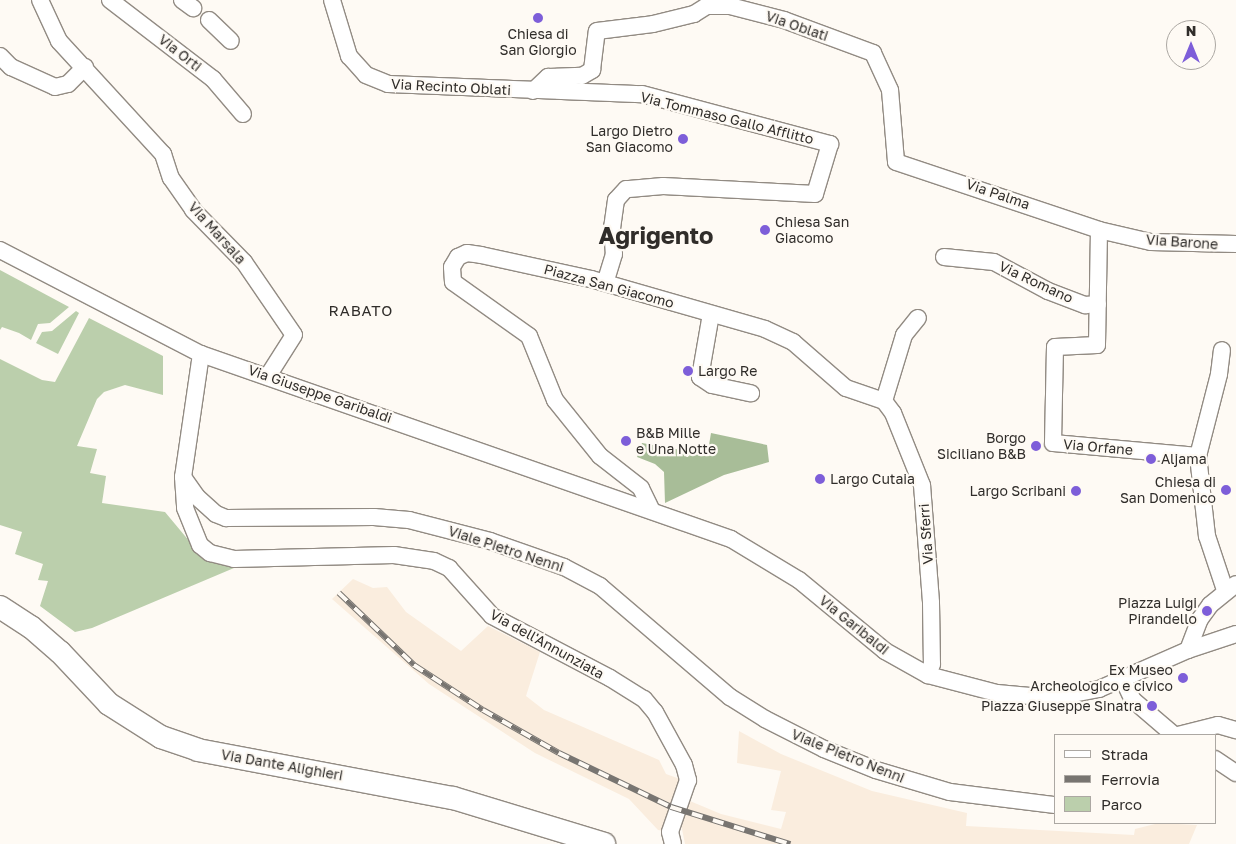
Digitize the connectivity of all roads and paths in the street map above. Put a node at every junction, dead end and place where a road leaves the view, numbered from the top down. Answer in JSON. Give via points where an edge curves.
{"nodes":[{"id":1,"x":40,"y":0,"type":"edge"},
{"id":2,"x":110,"y":0,"type":"edge"},
{"id":3,"x":332,"y":0,"type":"edge"},
{"id":4,"x":706,"y":3,"type":"edge"},
{"id":5,"x":209,"y":20,"type":"dead end"},
{"id":6,"x":231,"y":41,"type":"dead end"},
{"id":7,"x":0,"y":56,"type":"edge"},
{"id":8,"x":85,"y":67,"type":"junction"},
{"id":9,"x":533,"y":91,"type":"junction"},
{"id":10,"x":243,"y":114,"type":"dead end"},
{"id":11,"x":896,"y":162,"type":"joint"},
{"id":12,"x":1099,"y":230,"type":"junction"},
{"id":13,"x":1236,"y":244,"type":"edge"},
{"id":14,"x":0,"y":250,"type":"edge"},
{"id":15,"x":944,"y":257,"type":"dead end"},
{"id":16,"x":605,"y":283,"type":"junction"},
{"id":17,"x":1098,"y":304,"type":"junction"},
{"id":18,"x":711,"y":314,"type":"junction"},
{"id":19,"x":918,"y":318,"type":"dead end"},
{"id":20,"x":1222,"y":350,"type":"dead end"},
{"id":21,"x":201,"y":354,"type":"junction"},
{"id":22,"x":268,"y":376,"type":"junction"},
{"id":23,"x":751,"y":393,"type":"dead end"},
{"id":24,"x":884,"y":401,"type":"junction"},
{"id":25,"x":1198,"y":456,"type":"junction"},
{"id":26,"x":183,"y":476,"type":"junction"},
{"id":27,"x":652,"y":512,"type":"junction"},
{"id":28,"x":1230,"y":587,"type":"edge"},
{"id":29,"x":0,"y":607,"type":"edge"},
{"id":30,"x":1236,"y":634,"type":"edge"},
{"id":31,"x":1188,"y":650,"type":"junction"},
{"id":32,"x":928,"y":675,"type":"junction"},
{"id":33,"x":1123,"y":679,"type":"junction"},
{"id":34,"x":1236,"y":730,"type":"edge"},
{"id":35,"x":1173,"y":734,"type":"edge"},
{"id":36,"x":1182,"y":734,"type":"edge"},
{"id":37,"x":1216,"y":760,"type":"edge"},
{"id":38,"x":1236,"y":773,"type":"edge"},
{"id":39,"x":1054,"y":805,"type":"edge"},
{"id":40,"x":604,"y":844,"type":"edge"},
{"id":41,"x":673,"y":844,"type":"edge"}],
"edges":[{"from":1,"to":8,"type":"street","name":"Via Marsala","via":[[59,41]]},
{"from":2,"to":10,"type":"street","name":"Via Orti","via":[[213,79]]},
{"from":3,"to":9,"type":"street","name":"Via Recinto Oblati","via":[[349,56],[359,70],[376,81]]},
{"from":4,"to":9,"type":"street","name":"Via Oblati","via":[[694,14],[653,24],[597,31],[592,70],[582,76],[548,77]]},
{"from":4,"to":11,"type":"street","name":"Via Oblati","via":[[784,20],[873,52],[890,90]]},
{"from":5,"to":6,"type":"street"},
{"from":7,"to":8,"type":"street","via":[[11,67],[55,87],[68,84]]},
{"from":8,"to":22,"type":"street","name":"Via Marsala","via":[[163,154],[172,178],[193,210],[244,262],[294,335]]},
{"from":9,"to":16,"type":"street","name":"Via Tommaso Gallo Afflitto","via":[[642,94],[830,144],[815,194],[662,186],[626,189],[616,200],[612,227],[614,254]]},
{"from":11,"to":12,"type":"street","name":"Via Palma"},
{"from":12,"to":13,"type":"street","name":"Via Barone","via":[[1151,242]]},
{"from":12,"to":17,"type":"street","name":"Via Orfane"},
{"from":14,"to":21,"type":"street","name":"Via Giuseppe Garibaldi"},
{"from":15,"to":17,"type":"street","name":"Via Romano","via":[[994,262],[1048,291],[1085,305]]},
{"from":16,"to":18,"type":"street","name":"Piazza San Giacomo"},
{"from":16,"to":27,"type":"street","name":"Piazza San Giacomo","via":[[472,253],[458,257],[452,267],[451,278],[456,286],[529,336],[554,400],[600,456],[640,488]]},
{"from":17,"to":25,"type":"street","name":"Via Orfane","via":[[1096,345],[1055,347],[1053,443]]},
{"from":18,"to":23,"type":"street","via":[[700,376],[712,385]]},
{"from":18,"to":24,"type":"street","name":"Piazza San Giacomo","via":[[771,331],[807,352],[846,388]]},
{"from":19,"to":24,"type":"street","via":[[904,335]]},
{"from":20,"to":25,"type":"street","via":[[1220,374]]},
{"from":21,"to":22,"type":"street","name":"Via Giuseppe Garibaldi"},
{"from":21,"to":26,"type":"street"},
{"from":22,"to":27,"type":"street","name":"Via Giuseppe Garibaldi"},
{"from":24,"to":32,"type":"street","name":"Via Sferri","via":[[893,413],[922,485],[931,603],[932,664]]},
{"from":25,"to":28,"type":"street","via":[[1207,536]]},
{"from":26,"to":39,"type":"street","name":"Viale Pietro Nenni","via":[[197,497],[216,514],[226,518],[374,517],[409,520],[490,541],[564,567],[600,586],[730,697],[765,720],[824,749],[876,770],[950,792]]},
{"from":26,"to":41,"type":"street","name":"Via dell'Annunziata","via":[[185,508],[192,532],[210,553],[239,559],[369,554],[434,561],[449,568],[492,616],[644,699],[664,727],[684,765],[688,780],[670,832]]},
{"from":27,"to":32,"type":"street","name":"Via Garibaldi","via":[[731,539],[780,567],[810,587],[878,647]]},
{"from":28,"to":31,"type":"street","via":[[1200,619]]},
{"from":29,"to":40,"type":"street","name":"Via Dante Alighieri","via":[[31,627],[60,652],[109,704],[161,737],[198,750],[453,798]]},
{"from":30,"to":31,"type":"street"},
{"from":31,"to":33,"type":"street"},
{"from":32,"to":33,"type":"street","name":"Via Garibaldi","via":[[966,686],[1052,698],[1099,689]]},
{"from":33,"to":35,"type":"street","via":[[1133,700]]},
{"from":34,"to":36,"type":"street","via":[[1218,725]]},
{"from":37,"to":38,"type":"street"}]}
